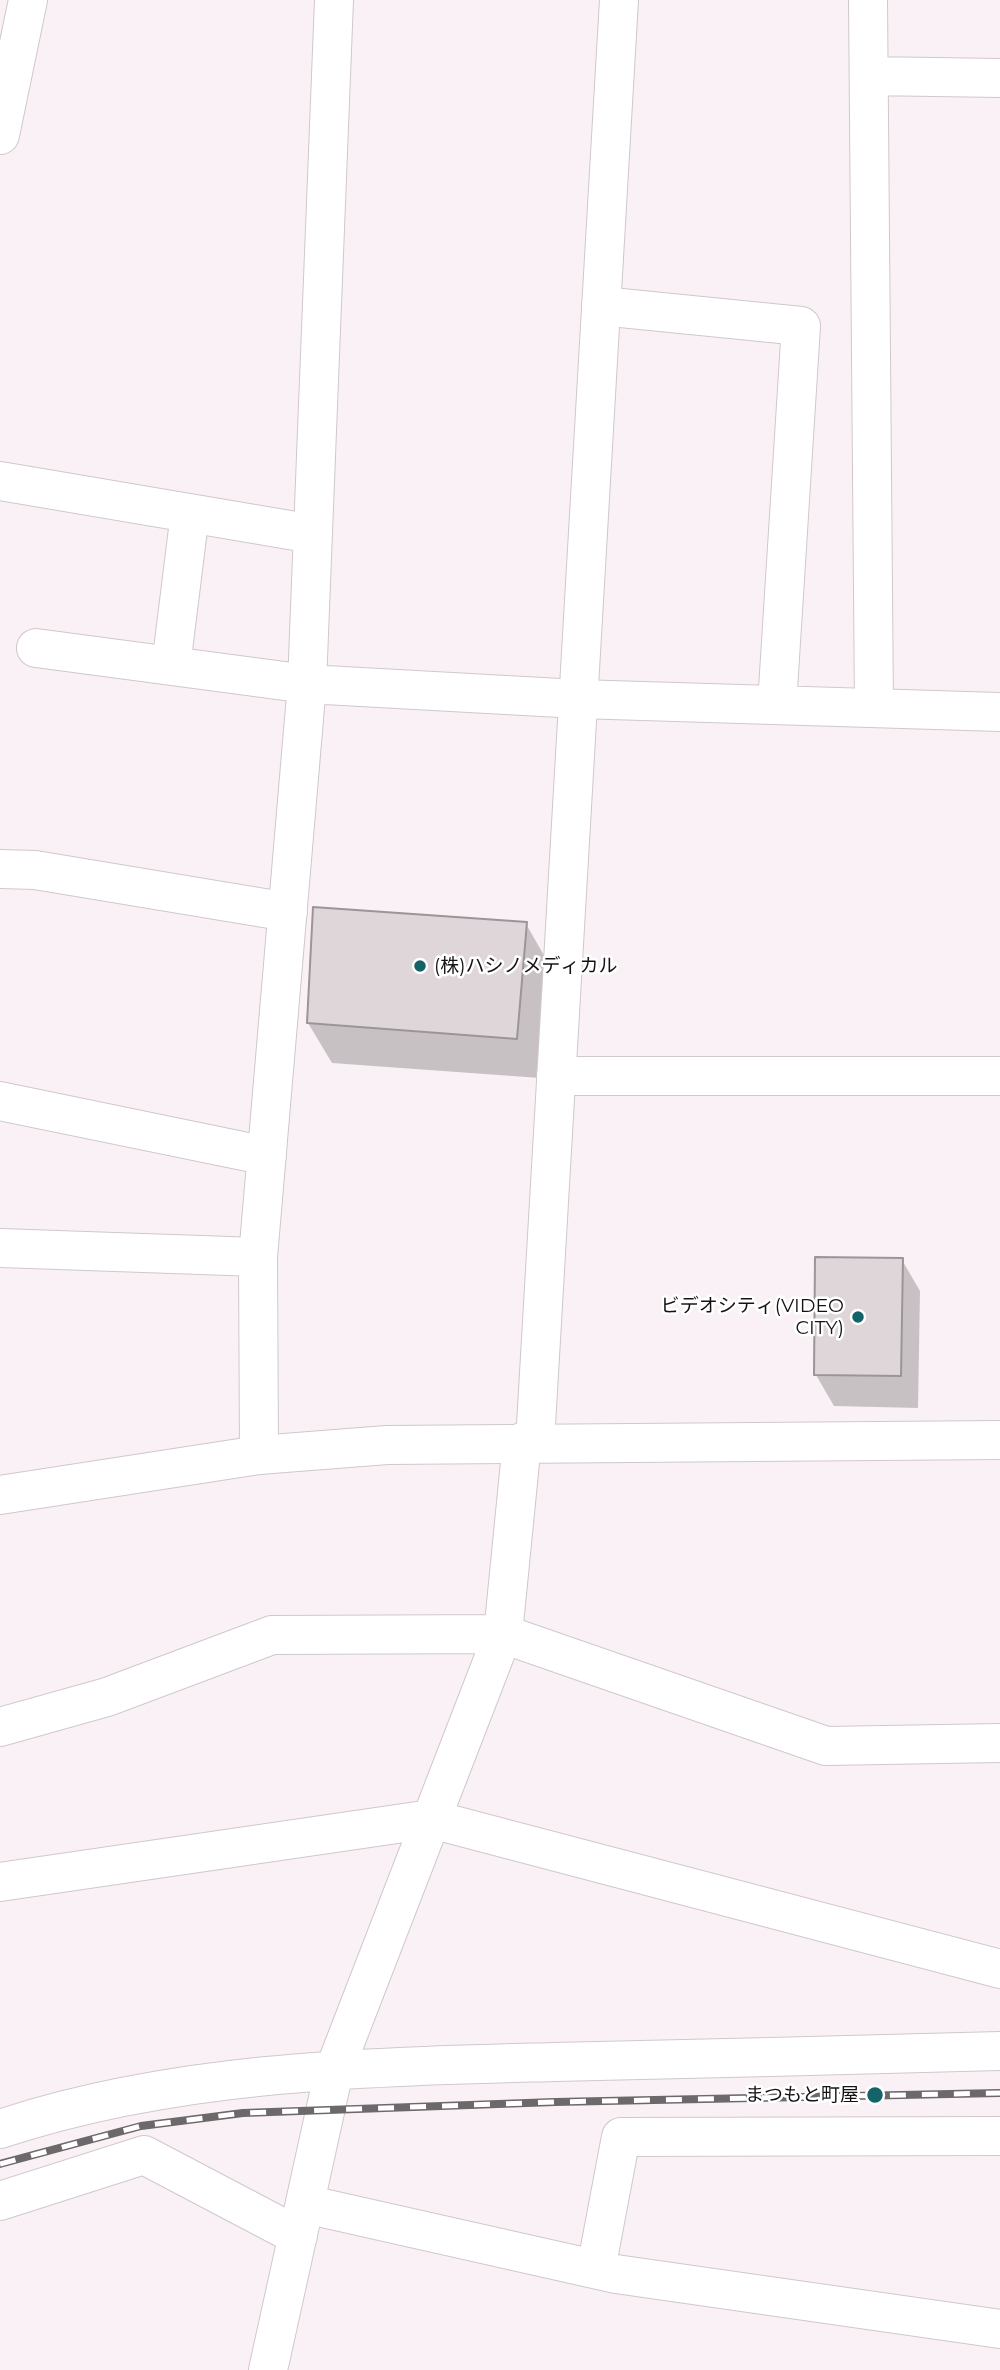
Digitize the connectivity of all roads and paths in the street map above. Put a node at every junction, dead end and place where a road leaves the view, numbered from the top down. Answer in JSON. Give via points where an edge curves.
{"nodes":[{"id":1,"x":28,"y":0,"type":"edge"},
{"id":2,"x":334,"y":0,"type":"edge"},
{"id":3,"x":619,"y":0,"type":"edge"},
{"id":4,"x":868,"y":0,"type":"edge"},
{"id":5,"x":869,"y":76,"type":"junction"},
{"id":6,"x":1000,"y":78,"type":"edge"},
{"id":7,"x":0,"y":135,"type":"edge"},
{"id":8,"x":601,"y":306,"type":"junction"},
{"id":9,"x":0,"y":481,"type":"edge"},
{"id":10,"x":190,"y":513,"type":"junction"},
{"id":11,"x":313,"y":534,"type":"junction"},
{"id":12,"x":36,"y":648,"type":"dead end"},
{"id":13,"x":171,"y":666,"type":"junction"},
{"id":14,"x":307,"y":684,"type":"junction"},
{"id":15,"x":579,"y":699,"type":"junction"},
{"id":16,"x":777,"y":705,"type":"junction"},
{"id":17,"x":874,"y":708,"type":"junction"},
{"id":18,"x":1000,"y":712,"type":"edge"},
{"id":19,"x":0,"y":869,"type":"edge"},
{"id":20,"x":288,"y":912,"type":"junction"},
{"id":21,"x":556,"y":1076,"type":"junction"},
{"id":22,"x":1000,"y":1076,"type":"edge"},
{"id":23,"x":0,"y":1101,"type":"edge"},
{"id":24,"x":267,"y":1156,"type":"junction"},
{"id":25,"x":0,"y":1248,"type":"edge"},
{"id":26,"x":258,"y":1257,"type":"junction"},
{"id":27,"x":1000,"y":1440,"type":"edge"},
{"id":28,"x":529,"y":1441,"type":"junction"},
{"id":29,"x":259,"y":1455,"type":"junction"},
{"id":30,"x":0,"y":1495,"type":"edge"},
{"id":31,"x":503,"y":1634,"type":"junction"},
{"id":32,"x":0,"y":1727,"type":"edge"},
{"id":33,"x":1000,"y":1743,"type":"edge"},
{"id":34,"x":431,"y":1819,"type":"junction"},
{"id":35,"x":0,"y":1882,"type":"edge"},
{"id":36,"x":1000,"y":1969,"type":"edge"},
{"id":37,"x":1000,"y":2051,"type":"edge"},
{"id":38,"x":334,"y":2071,"type":"junction"},
{"id":39,"x":0,"y":2129,"type":"edge"},
{"id":40,"x":1000,"y":2136,"type":"edge"},
{"id":41,"x":0,"y":2201,"type":"edge"},
{"id":42,"x":301,"y":2220,"type":"junction"},
{"id":43,"x":596,"y":2269,"type":"junction"},
{"id":44,"x":1000,"y":2329,"type":"edge"},
{"id":45,"x":268,"y":2370,"type":"edge"}],
"edges":[{"from":1,"to":7,"type":"street"},
{"from":2,"to":11,"type":"street"},
{"from":3,"to":8,"type":"street"},
{"from":4,"to":5,"type":"street"},
{"from":5,"to":6,"type":"street"},
{"from":5,"to":17,"type":"street"},
{"from":8,"to":15,"type":"street"},
{"from":8,"to":16,"type":"street","via":[[801,326]]},
{"from":9,"to":10,"type":"street"},
{"from":10,"to":11,"type":"street"},
{"from":10,"to":13,"type":"street"},
{"from":11,"to":14,"type":"street"},
{"from":12,"to":13,"type":"street"},
{"from":13,"to":14,"type":"street"},
{"from":14,"to":15,"type":"street"},
{"from":14,"to":20,"type":"street"},
{"from":15,"to":16,"type":"street"},
{"from":15,"to":21,"type":"street"},
{"from":16,"to":17,"type":"street"},
{"from":17,"to":18,"type":"street"},
{"from":19,"to":20,"type":"street","via":[[35,870]]},
{"from":20,"to":24,"type":"street"},
{"from":21,"to":22,"type":"street"},
{"from":21,"to":28,"type":"street"},
{"from":23,"to":24,"type":"street"},
{"from":24,"to":26,"type":"street"},
{"from":25,"to":26,"type":"street"},
{"from":26,"to":29,"type":"street"},
{"from":27,"to":28,"type":"street"},
{"from":28,"to":29,"type":"street"},
{"from":28,"to":31,"type":"street"},
{"from":29,"to":30,"type":"street"},
{"from":31,"to":32,"type":"street","via":[[272,1635],[107,1697]]},
{"from":31,"to":33,"type":"street","via":[[826,1746]]},
{"from":31,"to":34,"type":"street"},
{"from":34,"to":35,"type":"street"},
{"from":34,"to":36,"type":"street"},
{"from":34,"to":38,"type":"street"},
{"from":37,"to":38,"type":"street"},
{"from":38,"to":39,"type":"street","via":[[203,2083],[58,2110]]},
{"from":38,"to":42,"type":"street"},
{"from":40,"to":43,"type":"street","via":[[621,2137]]},
{"from":41,"to":42,"type":"street","via":[[144,2155]]},
{"from":42,"to":43,"type":"street"},
{"from":42,"to":45,"type":"street"},
{"from":43,"to":44,"type":"street"}]}
